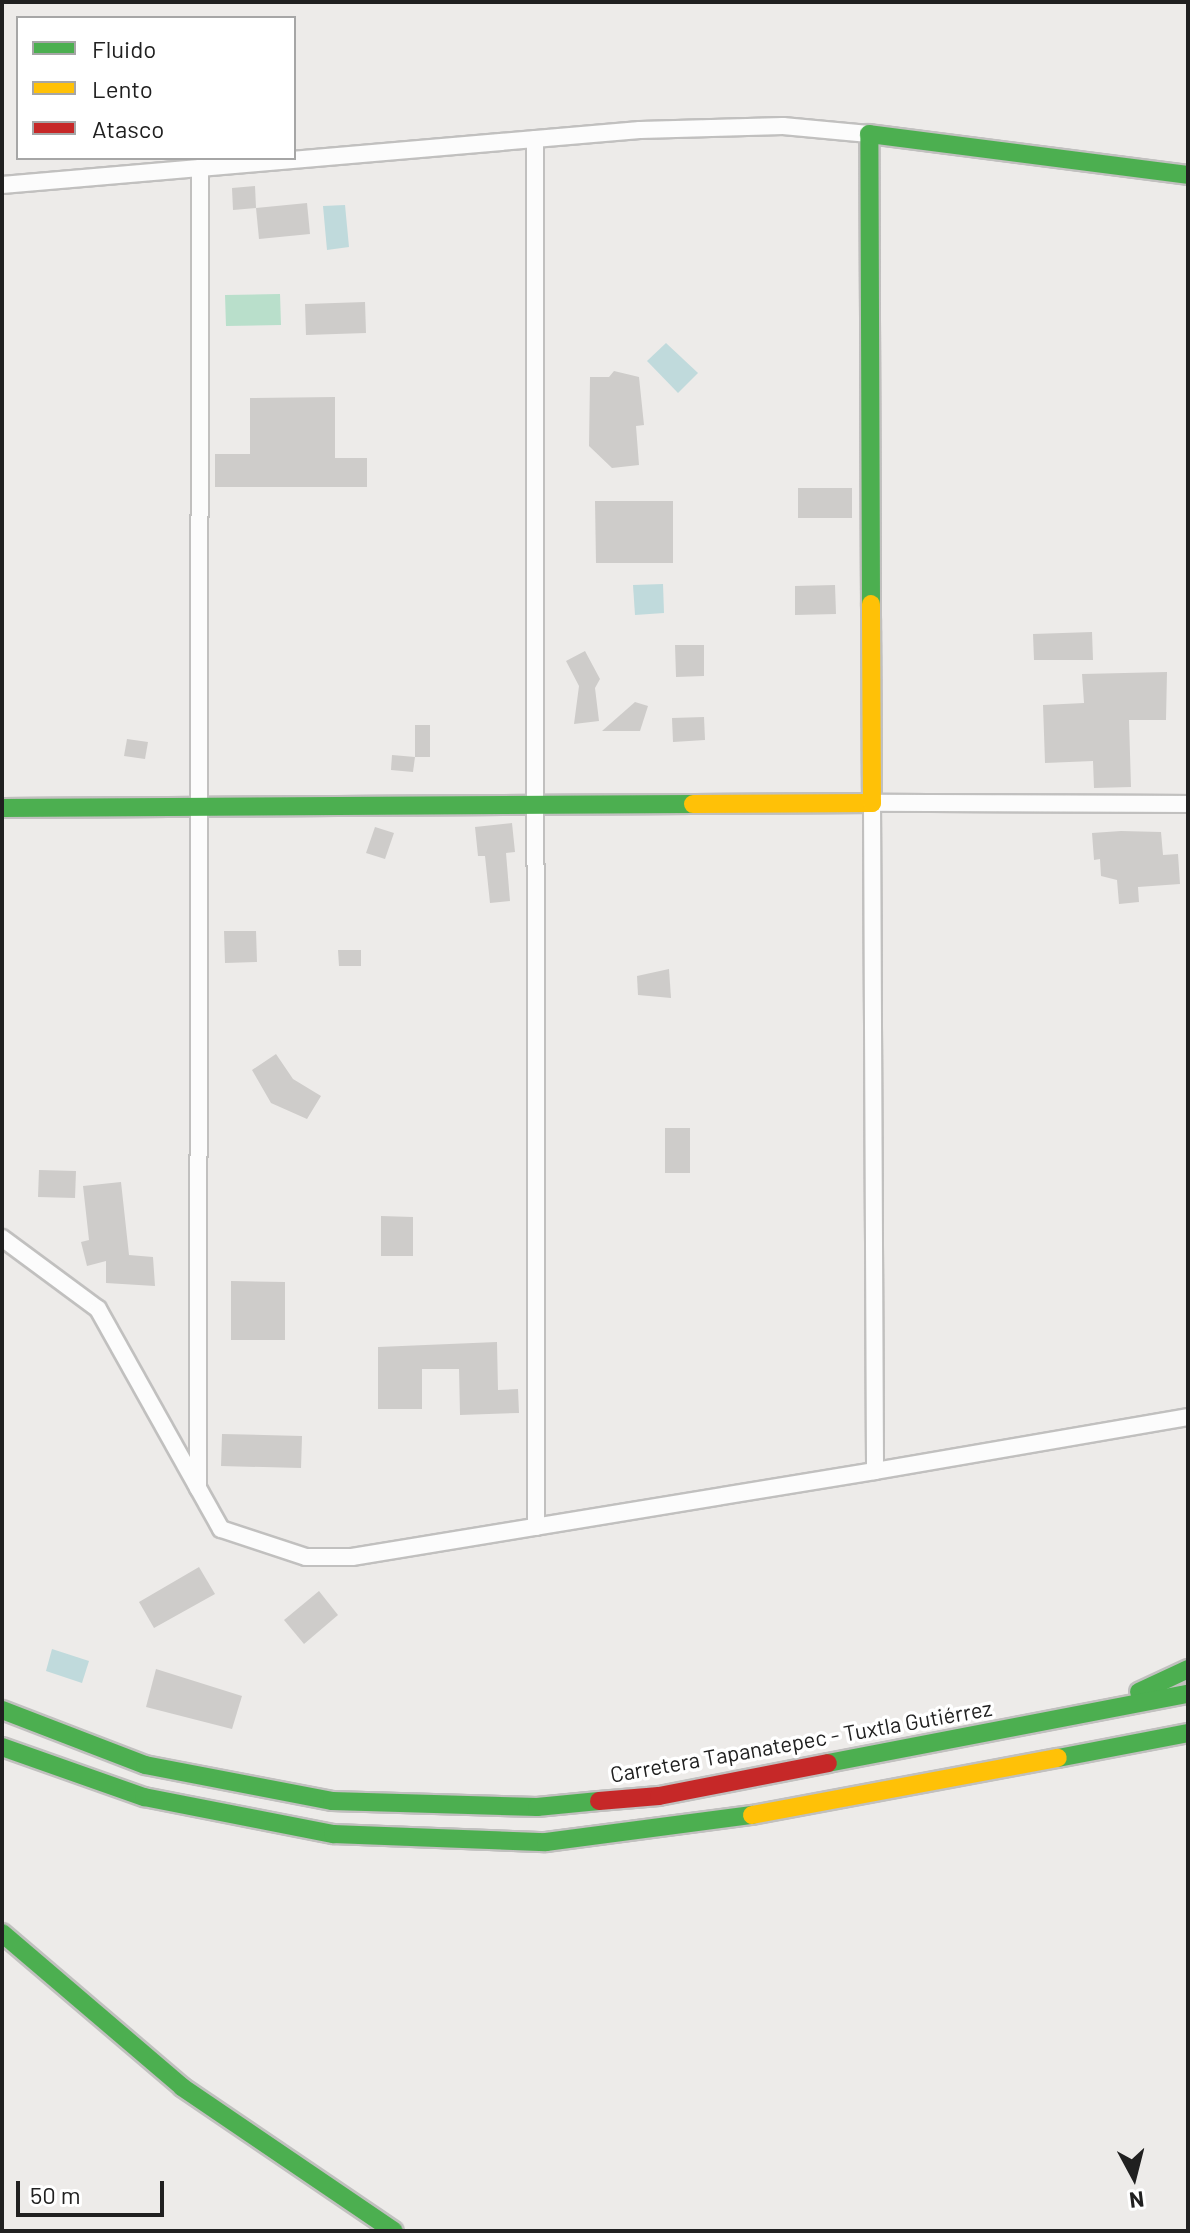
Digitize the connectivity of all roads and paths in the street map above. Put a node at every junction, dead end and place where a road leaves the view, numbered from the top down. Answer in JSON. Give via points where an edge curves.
{"nodes":[{"id":1,"x":869,"y":134,"type":"junction"},
{"id":2,"x":535,"y":139,"type":"junction"},
{"id":3,"x":292,"y":160,"type":"edge"},
{"id":4,"x":296,"y":160,"type":"edge"},
{"id":5,"x":200,"y":168,"type":"junction"},
{"id":6,"x":1188,"y":175,"type":"edge"},
{"id":7,"x":2,"y":185,"type":"edge"},
{"id":8,"x":872,"y":803,"type":"junction"},
{"id":9,"x":1188,"y":804,"type":"edge"},
{"id":10,"x":533,"y":805,"type":"junction"},
{"id":11,"x":199,"y":807,"type":"junction"},
{"id":12,"x":2,"y":808,"type":"edge"},
{"id":13,"x":2,"y":1238,"type":"edge"},
{"id":14,"x":1188,"y":1417,"type":"edge"},
{"id":15,"x":875,"y":1471,"type":"junction"},
{"id":16,"x":198,"y":1488,"type":"junction"},
{"id":17,"x":536,"y":1527,"type":"junction"},
{"id":18,"x":1188,"y":1669,"type":"edge"},
{"id":19,"x":1188,"y":1694,"type":"edge"},
{"id":20,"x":2,"y":1710,"type":"edge"},
{"id":21,"x":1095,"y":1712,"type":"junction"},
{"id":22,"x":1188,"y":1733,"type":"edge"},
{"id":23,"x":2,"y":1747,"type":"edge"},
{"id":24,"x":1188,"y":1754,"type":"edge"},
{"id":25,"x":984,"y":1772,"type":"junction"},
{"id":26,"x":2,"y":1933,"type":"edge"},
{"id":27,"x":394,"y":2231,"type":"edge"}],
"edges":[{"from":1,"to":2,"type":"street","via":[[783,126]]},
{"from":1,"to":6,"type":"main road"},
{"from":1,"to":8,"type":"main road"},
{"from":2,"to":4,"type":"street"},
{"from":2,"to":10,"type":"street"},
{"from":3,"to":5,"type":"street"},
{"from":5,"to":7,"type":"street"},
{"from":5,"to":11,"type":"street"},
{"from":8,"to":9,"type":"street"},
{"from":8,"to":10,"type":"main road"},
{"from":8,"to":15,"type":"street"},
{"from":10,"to":11,"type":"main road"},
{"from":10,"to":17,"type":"street"},
{"from":11,"to":12,"type":"main road"},
{"from":11,"to":16,"type":"street"},
{"from":13,"to":16,"type":"street","via":[[98,1309]]},
{"from":14,"to":15,"type":"street"},
{"from":15,"to":17,"type":"street"},
{"from":16,"to":17,"type":"street","via":[[221,1529],[306,1557],[352,1557]]},
{"from":18,"to":21,"type":"main road"},
{"from":19,"to":21,"type":"main road","name":"Carretera Tapanatepec - Tuxtla Gutiérrez"},
{"from":20,"to":21,"type":"main road","name":"Carretera Tapanatepec - Tuxtla Gutiérrez","via":[[145,1765],[332,1801],[537,1807],[659,1796]]},
{"from":22,"to":25,"type":"main road"},
{"from":23,"to":25,"type":"main road","via":[[144,1797],[333,1834],[421,1841],[576,1838],[755,1815]]},
{"from":24,"to":25,"type":"main road","via":[[1043,1779]]},
{"from":26,"to":27,"type":"main road","via":[[182,2087]]}]}
